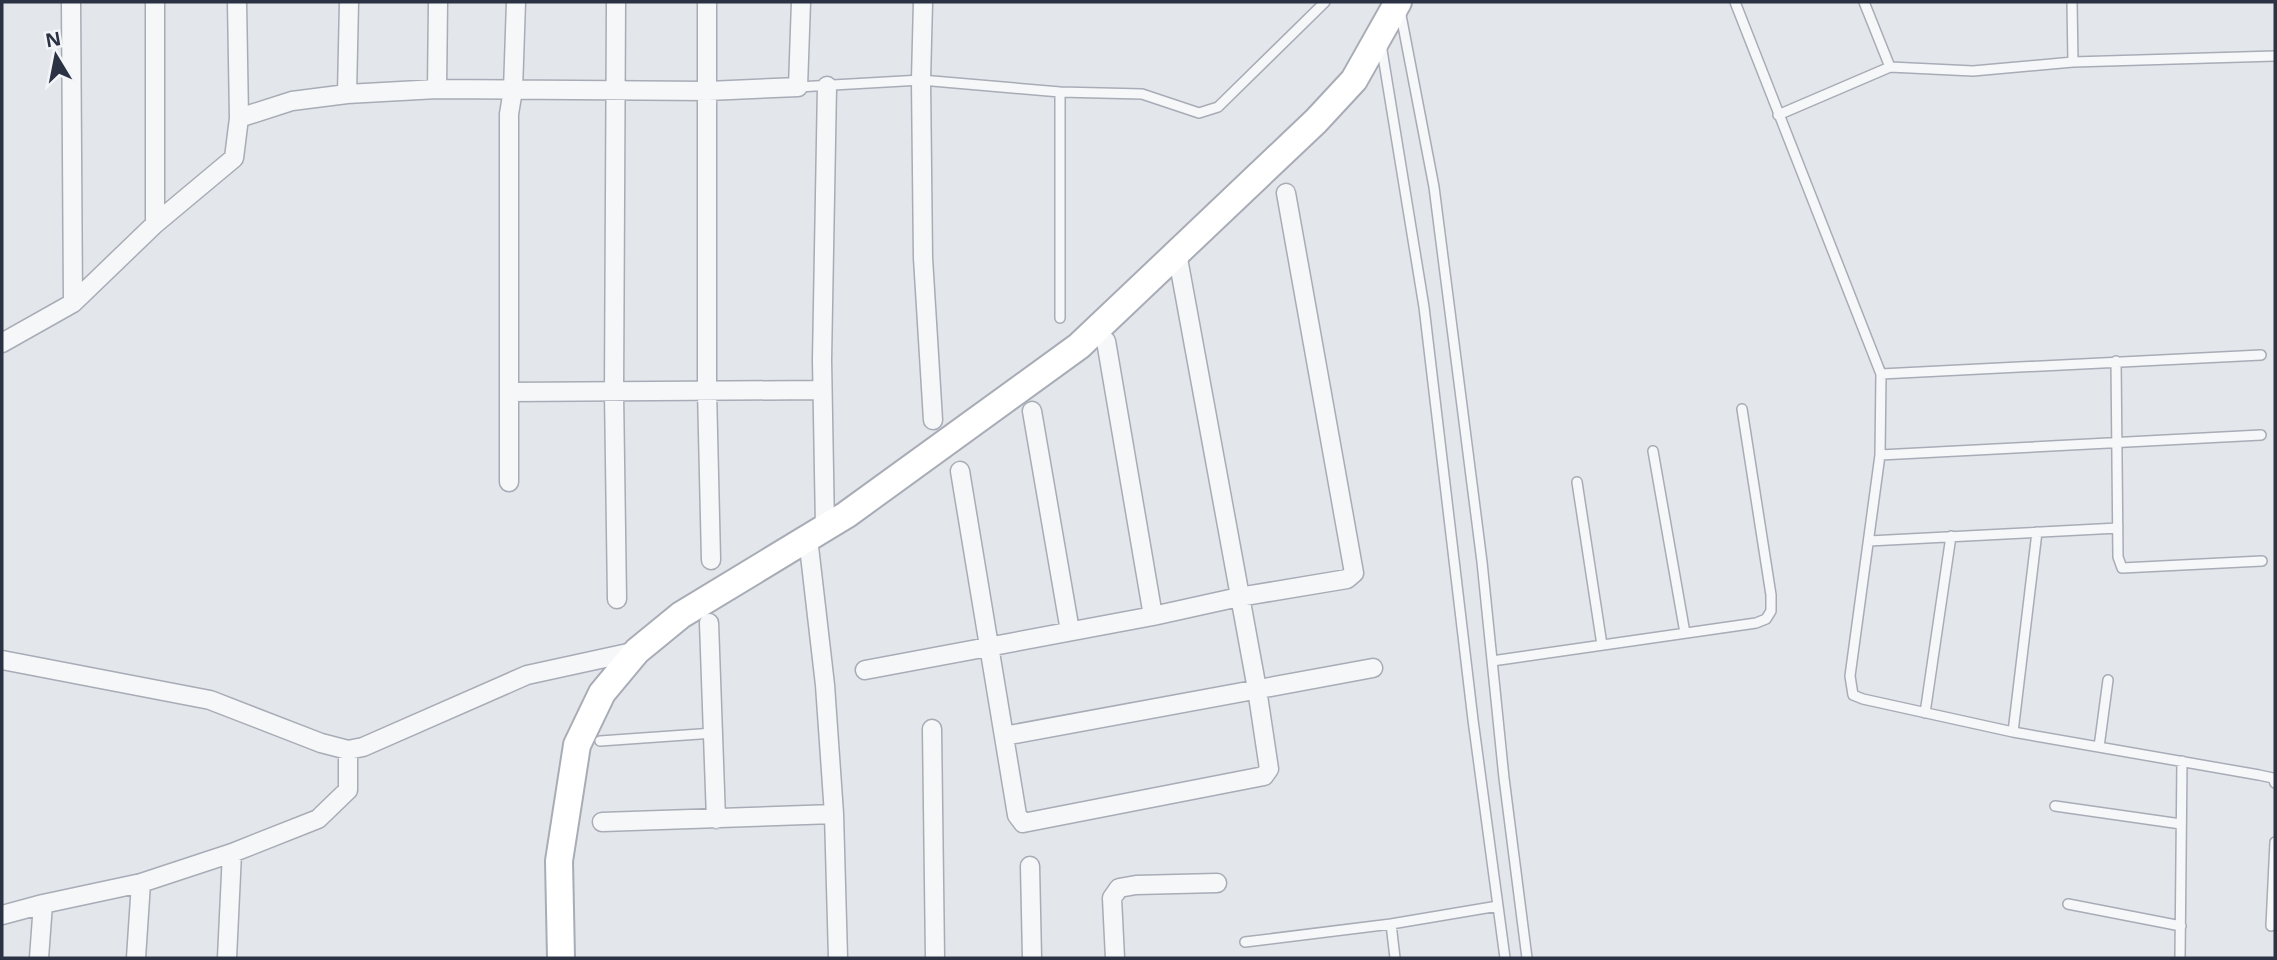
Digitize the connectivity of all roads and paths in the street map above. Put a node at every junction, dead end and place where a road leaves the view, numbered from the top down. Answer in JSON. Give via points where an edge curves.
{"nodes":[{"id":1,"x":71,"y":2,"type":"edge"},
{"id":2,"x":155,"y":2,"type":"edge"},
{"id":3,"x":237,"y":2,"type":"edge"},
{"id":4,"x":349,"y":2,"type":"edge"},
{"id":5,"x":438,"y":2,"type":"edge"},
{"id":6,"x":516,"y":2,"type":"edge"},
{"id":7,"x":616,"y":2,"type":"edge"},
{"id":8,"x":707,"y":2,"type":"edge"},
{"id":9,"x":801,"y":2,"type":"edge"},
{"id":10,"x":923,"y":2,"type":"edge"},
{"id":11,"x":1325,"y":2,"type":"edge"},
{"id":12,"x":1398,"y":2,"type":"edge"},
{"id":13,"x":1735,"y":2,"type":"edge"},
{"id":14,"x":1864,"y":2,"type":"edge"},
{"id":15,"x":2072,"y":2,"type":"edge"},
{"id":16,"x":1380,"y":34,"type":"junction"},
{"id":17,"x":2275,"y":56,"type":"edge"},
{"id":18,"x":2073,"y":62,"type":"junction"},
{"id":19,"x":1890,"y":67,"type":"junction"},
{"id":20,"x":921,"y":80,"type":"junction"},
{"id":21,"x":827,"y":86,"type":"junction"},
{"id":22,"x":798,"y":87,"type":"junction"},
{"id":23,"x":436,"y":89,"type":"junction"},
{"id":24,"x":513,"y":90,"type":"junction"},
{"id":25,"x":615,"y":90,"type":"junction"},
{"id":26,"x":708,"y":91,"type":"junction"},
{"id":27,"x":1060,"y":92,"type":"junction"},
{"id":28,"x":347,"y":94,"type":"junction"},
{"id":29,"x":1778,"y":115,"type":"junction"},
{"id":30,"x":239,"y":118,"type":"junction"},
{"id":31,"x":1286,"y":193,"type":"dead end"},
{"id":32,"x":155,"y":224,"type":"junction"},
{"id":33,"x":1177,"y":253,"type":"junction"},
{"id":34,"x":73,"y":303,"type":"junction"},
{"id":35,"x":1060,"y":318,"type":"dead end"},
{"id":36,"x":1106,"y":341,"type":"dead end"},
{"id":37,"x":2,"y":343,"type":"edge"},
{"id":38,"x":2261,"y":355,"type":"dead end"},
{"id":39,"x":2116,"y":361,"type":"junction"},
{"id":40,"x":1881,"y":374,"type":"junction"},
{"id":41,"x":707,"y":390,"type":"junction"},
{"id":42,"x":822,"y":390,"type":"junction"},
{"id":43,"x":509,"y":392,"type":"junction"},
{"id":44,"x":614,"y":393,"type":"junction"},
{"id":45,"x":1742,"y":409,"type":"dead end"},
{"id":46,"x":1032,"y":411,"type":"dead end"},
{"id":47,"x":933,"y":420,"type":"dead end"},
{"id":48,"x":2260,"y":435,"type":"dead end"},
{"id":49,"x":2117,"y":444,"type":"junction"},
{"id":50,"x":1653,"y":451,"type":"dead end"},
{"id":51,"x":1880,"y":455,"type":"junction"},
{"id":52,"x":960,"y":471,"type":"dead end"},
{"id":53,"x":509,"y":482,"type":"dead end"},
{"id":54,"x":1577,"y":482,"type":"dead end"},
{"id":55,"x":2118,"y":528,"type":"junction"},
{"id":56,"x":2037,"y":532,"type":"junction"},
{"id":57,"x":817,"y":533,"type":"junction"},
{"id":58,"x":1951,"y":536,"type":"junction"},
{"id":59,"x":1869,"y":541,"type":"junction"},
{"id":60,"x":711,"y":560,"type":"dead end"},
{"id":61,"x":2262,"y":561,"type":"dead end"},
{"id":62,"x":1239,"y":597,"type":"junction"},
{"id":63,"x":617,"y":600,"type":"dead end"},
{"id":64,"x":1153,"y":616,"type":"junction"},
{"id":65,"x":709,"y":623,"type":"dead end"},
{"id":66,"x":1070,"y":631,"type":"junction"},
{"id":67,"x":1685,"y":633,"type":"junction"},
{"id":68,"x":1602,"y":645,"type":"junction"},
{"id":69,"x":989,"y":646,"type":"junction"},
{"id":70,"x":637,"y":652,"type":"junction"},
{"id":71,"x":2,"y":660,"type":"edge"},
{"id":72,"x":1492,"y":661,"type":"junction"},
{"id":73,"x":1373,"y":668,"type":"dead end"},
{"id":74,"x":865,"y":670,"type":"dead end"},
{"id":75,"x":2108,"y":680,"type":"dead end"},
{"id":76,"x":1257,"y":689,"type":"junction"},
{"id":77,"x":1925,"y":713,"type":"junction"},
{"id":78,"x":932,"y":729,"type":"dead end"},
{"id":79,"x":2014,"y":732,"type":"junction"},
{"id":80,"x":714,"y":733,"type":"junction"},
{"id":81,"x":1004,"y":736,"type":"junction"},
{"id":82,"x":600,"y":741,"type":"dead end"},
{"id":83,"x":2099,"y":747,"type":"junction"},
{"id":84,"x":348,"y":750,"type":"junction"},
{"id":85,"x":2182,"y":761,"type":"junction"},
{"id":86,"x":2275,"y":783,"type":"edge"},
{"id":87,"x":2055,"y":806,"type":"dead end"},
{"id":88,"x":834,"y":814,"type":"junction"},
{"id":89,"x":716,"y":818,"type":"junction"},
{"id":90,"x":602,"y":822,"type":"dead end"},
{"id":91,"x":2182,"y":824,"type":"junction"},
{"id":92,"x":2275,"y":842,"type":"edge"},
{"id":93,"x":232,"y":853,"type":"junction"},
{"id":94,"x":1030,"y":866,"type":"dead end"},
{"id":95,"x":141,"y":883,"type":"junction"},
{"id":96,"x":1217,"y":883,"type":"dead end"},
{"id":97,"x":43,"y":904,"type":"junction"},
{"id":98,"x":2068,"y":904,"type":"dead end"},
{"id":99,"x":1498,"y":906,"type":"junction"},
{"id":100,"x":2,"y":915,"type":"edge"},
{"id":101,"x":1391,"y":923,"type":"junction"},
{"id":102,"x":2180,"y":926,"type":"junction"},
{"id":103,"x":2271,"y":926,"type":"dead end"},
{"id":104,"x":1245,"y":942,"type":"dead end"},
{"id":105,"x":39,"y":958,"type":"edge"},
{"id":106,"x":136,"y":958,"type":"edge"},
{"id":107,"x":227,"y":958,"type":"edge"},
{"id":108,"x":561,"y":958,"type":"edge"},
{"id":109,"x":838,"y":958,"type":"edge"},
{"id":110,"x":935,"y":958,"type":"edge"},
{"id":111,"x":1032,"y":958,"type":"edge"},
{"id":112,"x":1115,"y":958,"type":"edge"},
{"id":113,"x":1395,"y":958,"type":"edge"},
{"id":114,"x":1505,"y":958,"type":"edge"},
{"id":115,"x":1527,"y":958,"type":"edge"},
{"id":116,"x":2180,"y":958,"type":"edge"}],
"edges":[{"from":1,"to":34,"type":"street"},
{"from":2,"to":32,"type":"street"},
{"from":3,"to":30,"type":"street"},
{"from":4,"to":28,"type":"street"},
{"from":5,"to":23,"type":"street"},
{"from":6,"to":24,"type":"street"},
{"from":7,"to":25,"type":"street"},
{"from":8,"to":26,"type":"street"},
{"from":9,"to":22,"type":"street"},
{"from":10,"to":20,"type":"street"},
{"from":11,"to":27,"type":"lane","via":[[1218,107],[1199,113],[1142,94]]},
{"from":12,"to":16,"type":"street"},
{"from":12,"to":72,"type":"lane","via":[[1434,187]]},
{"from":13,"to":29,"type":"lane"},
{"from":14,"to":19,"type":"lane"},
{"from":15,"to":18,"type":"lane"},
{"from":16,"to":33,"type":"street","via":[[1354,79],[1316,121]]},
{"from":16,"to":99,"type":"lane","via":[[1424,307]]},
{"from":17,"to":18,"type":"lane"},
{"from":18,"to":19,"type":"lane","via":[[1973,71]]},
{"from":19,"to":29,"type":"lane"},
{"from":20,"to":21,"type":"lane"},
{"from":20,"to":27,"type":"lane"},
{"from":20,"to":47,"type":"street","via":[[923,258]]},
{"from":21,"to":22,"type":"lane"},
{"from":21,"to":42,"type":"street"},
{"from":22,"to":26,"type":"street"},
{"from":23,"to":24,"type":"street"},
{"from":23,"to":28,"type":"street"},
{"from":24,"to":25,"type":"street"},
{"from":24,"to":43,"type":"street","via":[[509,114]]},
{"from":25,"to":26,"type":"street"},
{"from":25,"to":44,"type":"street"},
{"from":26,"to":41,"type":"street"},
{"from":27,"to":35,"type":"lane"},
{"from":28,"to":30,"type":"street","via":[[292,101]]},
{"from":29,"to":40,"type":"lane"},
{"from":30,"to":32,"type":"street","via":[[234,158]]},
{"from":31,"to":62,"type":"street","via":[[1354,573],[1347,579]]},
{"from":32,"to":34,"type":"street"},
{"from":33,"to":57,"type":"street","via":[[1079,346]]},
{"from":33,"to":62,"type":"street"},
{"from":34,"to":37,"type":"street"},
{"from":36,"to":64,"type":"street"},
{"from":38,"to":39,"type":"lane"},
{"from":39,"to":40,"type":"lane"},
{"from":39,"to":49,"type":"lane"},
{"from":40,"to":51,"type":"lane"},
{"from":41,"to":42,"type":"street"},
{"from":41,"to":44,"type":"street"},
{"from":41,"to":60,"type":"street"},
{"from":42,"to":57,"type":"street"},
{"from":43,"to":44,"type":"street"},
{"from":43,"to":53,"type":"street"},
{"from":44,"to":63,"type":"street"},
{"from":45,"to":67,"type":"lane","via":[[1771,611],[1756,623]]},
{"from":46,"to":66,"type":"street"},
{"from":48,"to":49,"type":"lane"},
{"from":49,"to":51,"type":"lane"},
{"from":49,"to":55,"type":"lane"},
{"from":50,"to":67,"type":"lane"},
{"from":51,"to":59,"type":"lane"},
{"from":52,"to":69,"type":"street"},
{"from":54,"to":68,"type":"lane"},
{"from":55,"to":56,"type":"lane"},
{"from":55,"to":61,"type":"lane","via":[[2122,568]]},
{"from":56,"to":58,"type":"lane"},
{"from":56,"to":79,"type":"lane"},
{"from":57,"to":70,"type":"street","via":[[681,615]]},
{"from":57,"to":88,"type":"street"},
{"from":58,"to":59,"type":"lane"},
{"from":58,"to":77,"type":"lane"},
{"from":59,"to":77,"type":"lane","via":[[1850,676],[1853,695]]},
{"from":62,"to":64,"type":"street"},
{"from":62,"to":76,"type":"street"},
{"from":64,"to":66,"type":"street"},
{"from":65,"to":80,"type":"street"},
{"from":66,"to":69,"type":"street"},
{"from":67,"to":68,"type":"lane"},
{"from":68,"to":72,"type":"lane"},
{"from":69,"to":74,"type":"street"},
{"from":69,"to":81,"type":"street"},
{"from":70,"to":84,"type":"street","via":[[527,675]]},
{"from":70,"to":108,"type":"street","via":[[602,693],[577,745],[559,861]]},
{"from":71,"to":84,"type":"street","via":[[210,700]]},
{"from":72,"to":115,"type":"lane"},
{"from":73,"to":76,"type":"street"},
{"from":75,"to":83,"type":"lane"},
{"from":76,"to":81,"type":"street"},
{"from":76,"to":81,"type":"street","via":[[1269,769],[1264,776],[1023,823],[1017,815]]},
{"from":77,"to":79,"type":"lane"},
{"from":78,"to":110,"type":"street"},
{"from":79,"to":83,"type":"lane"},
{"from":80,"to":82,"type":"lane"},
{"from":80,"to":89,"type":"street"},
{"from":83,"to":85,"type":"lane"},
{"from":84,"to":93,"type":"street","via":[[348,790],[318,819]]},
{"from":85,"to":86,"type":"lane","via":[[2273,778]]},
{"from":85,"to":91,"type":"lane"},
{"from":87,"to":91,"type":"lane"},
{"from":88,"to":89,"type":"street"},
{"from":88,"to":109,"type":"street"},
{"from":89,"to":90,"type":"street"},
{"from":91,"to":102,"type":"lane"},
{"from":92,"to":103,"type":"lane"},
{"from":93,"to":95,"type":"street"},
{"from":93,"to":107,"type":"street"},
{"from":94,"to":111,"type":"street"},
{"from":95,"to":97,"type":"street"},
{"from":95,"to":106,"type":"street"},
{"from":96,"to":112,"type":"street","via":[[1119,888],[1112,898]]},
{"from":97,"to":100,"type":"street"},
{"from":97,"to":105,"type":"street"},
{"from":98,"to":102,"type":"lane"},
{"from":99,"to":101,"type":"lane"},
{"from":99,"to":114,"type":"lane"},
{"from":101,"to":104,"type":"lane"},
{"from":101,"to":113,"type":"lane"},
{"from":102,"to":116,"type":"lane"}]}
